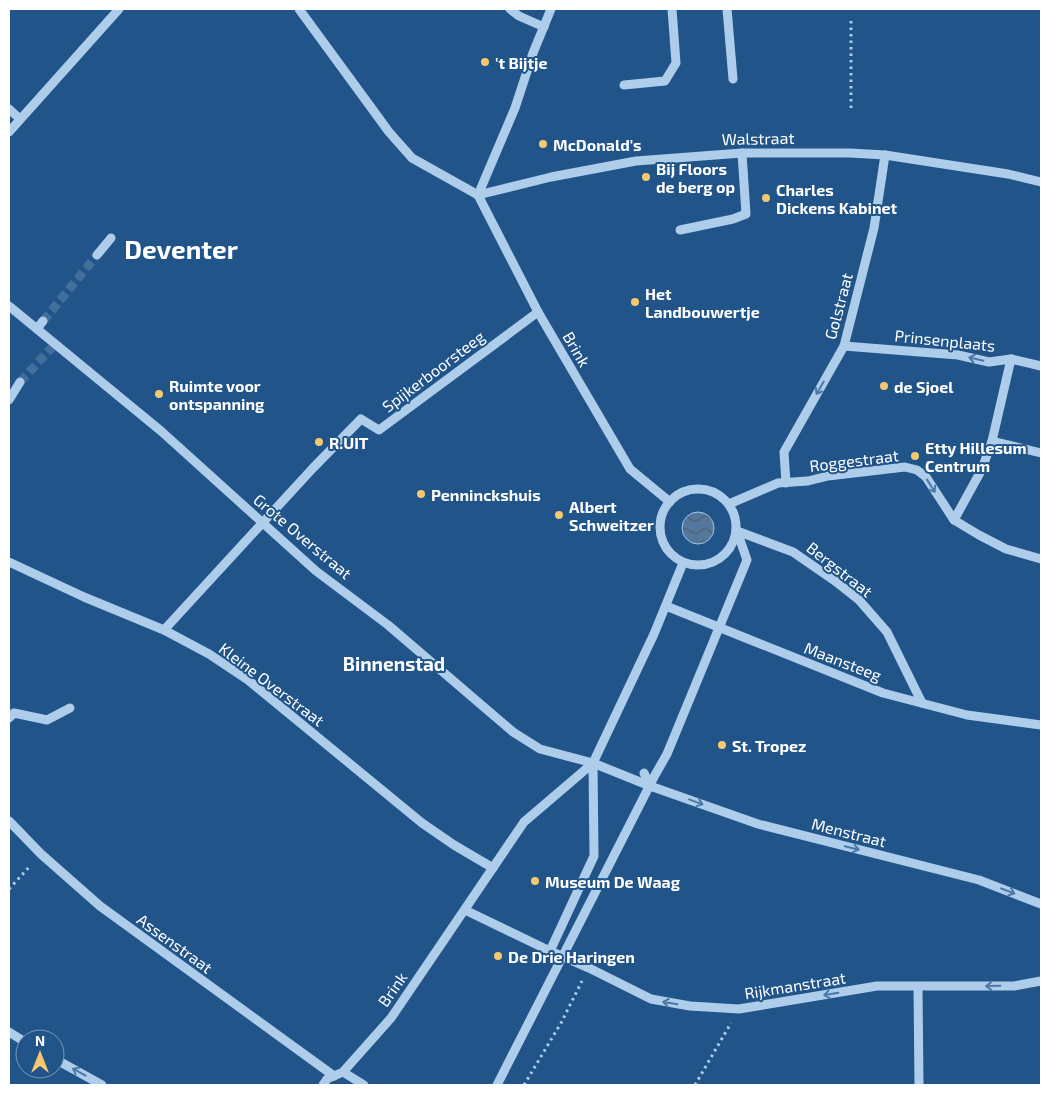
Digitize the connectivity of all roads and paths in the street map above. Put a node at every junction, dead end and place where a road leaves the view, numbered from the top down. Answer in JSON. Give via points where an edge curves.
{"nodes":[{"id":1,"x":119,"y":9,"type":"edge"},
{"id":2,"x":299,"y":9,"type":"edge"},
{"id":3,"x":510,"y":9,"type":"edge"},
{"id":4,"x":551,"y":9,"type":"edge"},
{"id":5,"x":672,"y":9,"type":"edge"},
{"id":6,"x":727,"y":9,"type":"edge"},
{"id":7,"x":851,"y":20,"type":"dead end"},
{"id":8,"x":544,"y":27,"type":"junction"},
{"id":9,"x":733,"y":79,"type":"dead end"},
{"id":10,"x":624,"y":85,"type":"dead end"},
{"id":11,"x":9,"y":108,"type":"edge"},
{"id":12,"x":850,"y":108,"type":"dead end"},
{"id":13,"x":20,"y":119,"type":"junction"},
{"id":14,"x":9,"y":132,"type":"edge"},
{"id":15,"x":742,"y":153,"type":"junction"},
{"id":16,"x":885,"y":155,"type":"junction"},
{"id":17,"x":1041,"y":182,"type":"edge"},
{"id":18,"x":478,"y":195,"type":"junction"},
{"id":19,"x":680,"y":230,"type":"dead end"},
{"id":20,"x":111,"y":238,"type":"dead end"},
{"id":21,"x":97,"y":255,"type":"tunnel mouth"},
{"id":22,"x":9,"y":306,"type":"edge"},
{"id":23,"x":538,"y":312,"type":"junction"},
{"id":24,"x":43,"y":322,"type":"tunnel mouth"},
{"id":25,"x":37,"y":329,"type":"junction"},
{"id":26,"x":844,"y":346,"type":"junction"},
{"id":27,"x":1011,"y":359,"type":"junction"},
{"id":28,"x":1041,"y":366,"type":"edge"},
{"id":29,"x":20,"y":382,"type":"tunnel mouth"},
{"id":30,"x":9,"y":400,"type":"edge"},
{"id":31,"x":992,"y":440,"type":"junction"},
{"id":32,"x":1041,"y":453,"type":"edge"},
{"id":33,"x":786,"y":482,"type":"junction"},
{"id":34,"x":670,"y":502,"type":"junction"},
{"id":35,"x":730,"y":504,"type":"junction"},
{"id":36,"x":954,"y":520,"type":"junction"},
{"id":37,"x":262,"y":523,"type":"junction"},
{"id":38,"x":736,"y":531,"type":"junction"},
{"id":39,"x":1041,"y":559,"type":"edge"},
{"id":40,"x":9,"y":562,"type":"edge"},
{"id":41,"x":683,"y":562,"type":"junction"},
{"id":42,"x":666,"y":606,"type":"junction"},
{"id":43,"x":719,"y":627,"type":"junction"},
{"id":44,"x":164,"y":630,"type":"junction"},
{"id":45,"x":922,"y":703,"type":"junction"},
{"id":46,"x":70,"y":708,"type":"dead end"},
{"id":47,"x":9,"y":718,"type":"edge"},
{"id":48,"x":1041,"y":725,"type":"edge"},
{"id":49,"x":593,"y":763,"type":"junction"},
{"id":50,"x":644,"y":773,"type":"dead end"},
{"id":51,"x":650,"y":786,"type":"junction"},
{"id":52,"x":9,"y":821,"type":"edge"},
{"id":53,"x":42,"y":854,"type":"junction"},
{"id":54,"x":493,"y":868,"type":"junction"},
{"id":55,"x":9,"y":889,"type":"edge"},
{"id":56,"x":1041,"y":904,"type":"edge"},
{"id":57,"x":464,"y":910,"type":"junction"},
{"id":58,"x":550,"y":952,"type":"junction"},
{"id":59,"x":564,"y":957,"type":"junction"},
{"id":60,"x":589,"y":968,"type":"junction"},
{"id":61,"x":1041,"y":981,"type":"edge"},
{"id":62,"x":918,"y":987,"type":"junction"},
{"id":63,"x":738,"y":1009,"type":"junction"},
{"id":64,"x":65,"y":1064,"type":"edge"},
{"id":65,"x":343,"y":1072,"type":"junction"},
{"id":66,"x":334,"y":1076,"type":"junction"},
{"id":67,"x":102,"y":1085,"type":"edge"},
{"id":68,"x":323,"y":1085,"type":"edge"},
{"id":69,"x":364,"y":1085,"type":"edge"},
{"id":70,"x":497,"y":1085,"type":"edge"},
{"id":71,"x":524,"y":1085,"type":"edge"},
{"id":72,"x":695,"y":1085,"type":"edge"},
{"id":73,"x":919,"y":1085,"type":"edge"}],
"edges":[{"from":1,"to":13,"type":"street"},
{"from":2,"to":18,"type":"street","via":[[389,132],[412,158]]},
{"from":3,"to":8,"type":"street"},
{"from":4,"to":8,"type":"street"},
{"from":5,"to":10,"type":"street","via":[[676,63],[664,82]]},
{"from":6,"to":9,"type":"street"},
{"from":7,"to":12,"type":"path"},
{"from":8,"to":18,"type":"street","via":[[515,108]]},
{"from":11,"to":13,"type":"street"},
{"from":13,"to":14,"type":"street"},
{"from":15,"to":16,"type":"street","name":"Walstraat"},
{"from":15,"to":18,"type":"street","name":"Walstraat","via":[[636,161],[550,176]]},
{"from":15,"to":19,"type":"street","via":[[746,214]]},
{"from":16,"to":17,"type":"street","name":"Walstraat"},
{"from":16,"to":26,"type":"street","name":"Golstraat","via":[[874,228]]},
{"from":18,"to":23,"type":"street","name":"Brink"},
{"from":20,"to":21,"type":"street"},
{"from":22,"to":25,"type":"street","name":"Grote Overstraat"},
{"from":23,"to":34,"type":"street","name":"Brink","via":[[630,468]]},
{"from":23,"to":37,"type":"street","name":"Spijkerboorsteeg","via":[[380,430],[361,419]]},
{"from":24,"to":25,"type":"street"},
{"from":25,"to":37,"type":"street","name":"Grote Overstraat","via":[[161,431]]},
{"from":27,"to":26,"type":"street","name":"Prinsenplaats","one_way":true,"via":[[989,362],[958,355]]},
{"from":26,"to":33,"type":"street","name":"Golstraat","one_way":true,"via":[[784,452]]},
{"from":27,"to":28,"type":"street","name":"Prinsenplaats"},
{"from":27,"to":31,"type":"street"},
{"from":29,"to":30,"type":"street"},
{"from":31,"to":32,"type":"street"},
{"from":31,"to":36,"type":"street","via":[[982,468]]},
{"from":33,"to":35,"type":"street"},
{"from":33,"to":36,"type":"street","name":"Roggestraat","one_way":true,"via":[[905,467],[926,477]]},
{"from":34,"to":35,"type":"street","via":[[682,492],[699,488],[716,493]]},
{"from":34,"to":41,"type":"street","via":[[663,511],[662,541],[674,557]]},
{"from":35,"to":38,"type":"street"},
{"from":36,"to":39,"type":"street","name":"Roggestraat","via":[[1006,549]]},
{"from":37,"to":44,"type":"street","name":"Spijkerboorsteeg"},
{"from":37,"to":49,"type":"street","name":"Grote Overstraat","via":[[513,732],[540,749]]},
{"from":38,"to":41,"type":"street","via":[[734,542],[718,560],[695,565]]},
{"from":38,"to":43,"type":"street","via":[[747,560]]},
{"from":38,"to":45,"type":"street","name":"Bergstraat","via":[[793,552],[859,600],[887,632]]},
{"from":40,"to":44,"type":"street","name":"Kleine Overstraat"},
{"from":41,"to":42,"type":"street","name":"Brink"},
{"from":42,"to":43,"type":"street"},
{"from":42,"to":49,"type":"street","name":"Brink"},
{"from":43,"to":45,"type":"street","name":"Maansteeg","via":[[856,683]]},
{"from":43,"to":51,"type":"street","via":[[668,754]]},
{"from":44,"to":54,"type":"street","name":"Kleine Overstraat","via":[[248,680],[422,823]]},
{"from":45,"to":48,"type":"street","via":[[967,715]]},
{"from":46,"to":47,"type":"street","via":[[47,720],[14,713]]},
{"from":49,"to":51,"type":"street"},
{"from":49,"to":54,"type":"street","name":"Brink","via":[[524,822]]},
{"from":49,"to":58,"type":"street","name":"Brink","via":[[594,856]]},
{"from":50,"to":51,"type":"street"},
{"from":51,"to":56,"type":"street","name":"Menstraat","one_way":true,"via":[[758,824],[979,880]]},
{"from":51,"to":59,"type":"street"},
{"from":52,"to":53,"type":"street","name":"Assenstraat"},
{"from":53,"to":55,"type":"path"},
{"from":53,"to":66,"type":"street","name":"Assenstraat","via":[[100,906]]},
{"from":54,"to":57,"type":"street","name":"Brink"},
{"from":57,"to":58,"type":"street"},
{"from":57,"to":65,"type":"street","name":"Brink","via":[[391,1018]]},
{"from":58,"to":59,"type":"street"},
{"from":59,"to":60,"type":"street","name":"Rijkmanstraat"},
{"from":59,"to":70,"type":"street"},
{"from":63,"to":60,"type":"street","name":"Rijkmanstraat","one_way":true,"via":[[690,1006],[651,999]]},
{"from":60,"to":71,"type":"path"},
{"from":61,"to":62,"type":"street","name":"Rijkmanstraat","one_way":true,"via":[[1014,986]]},
{"from":62,"to":63,"type":"street","name":"Rijkmanstraat","one_way":true,"via":[[877,986]]},
{"from":62,"to":73,"type":"street"},
{"from":63,"to":72,"type":"path"},
{"from":67,"to":64,"type":"street","one_way":true},
{"from":65,"to":66,"type":"street","name":"Brink"},
{"from":65,"to":69,"type":"street"},
{"from":66,"to":68,"type":"street","name":"Brink"}]}
